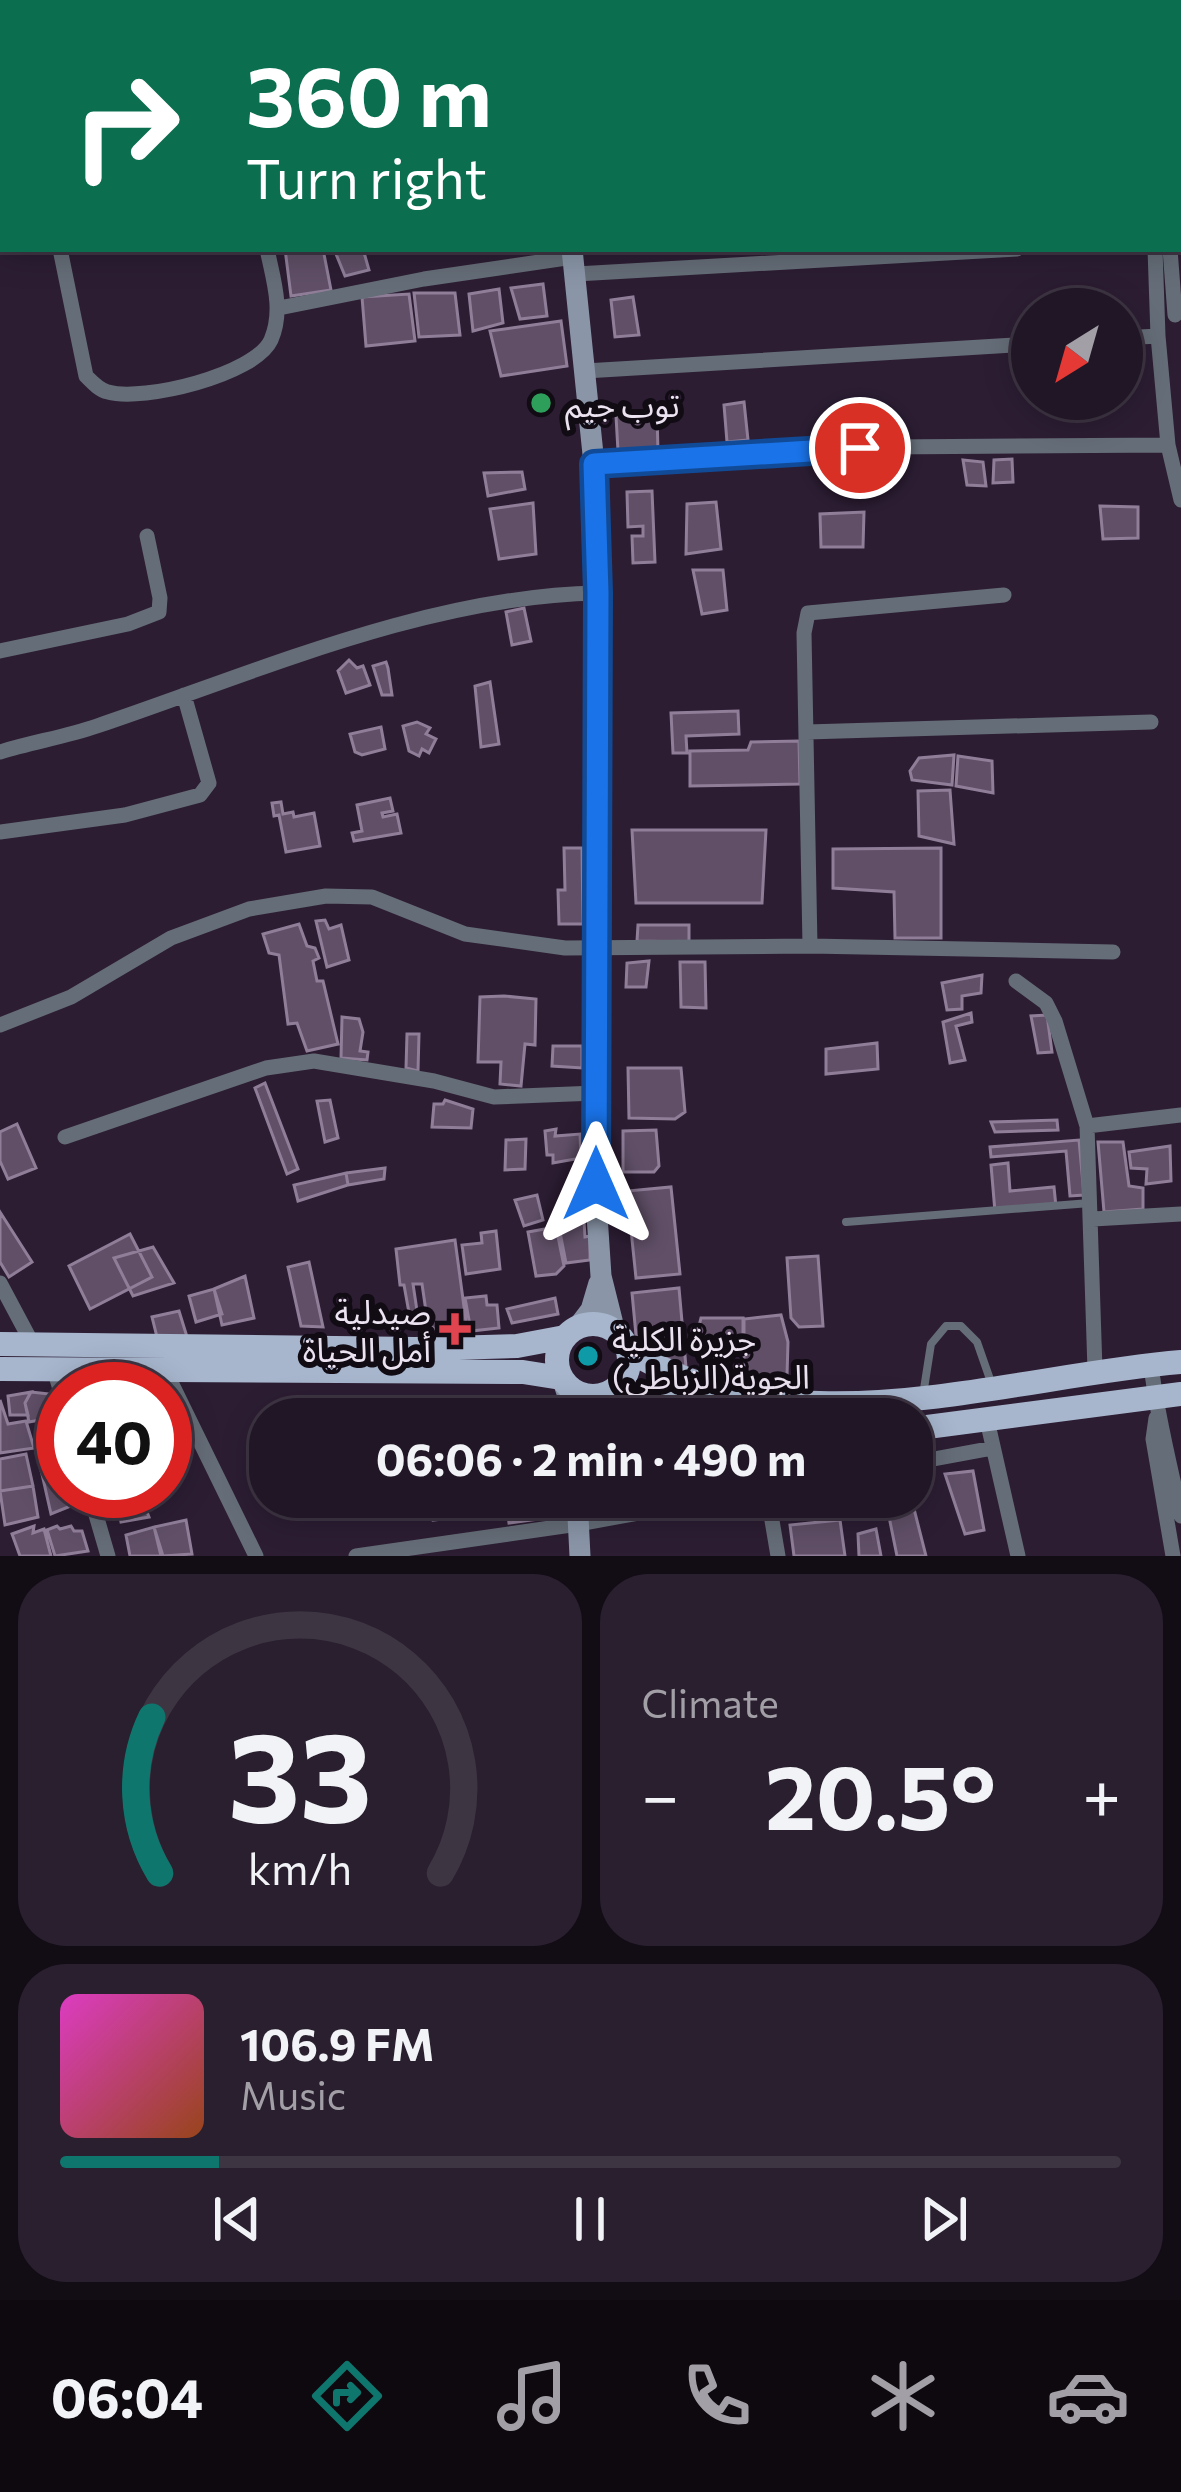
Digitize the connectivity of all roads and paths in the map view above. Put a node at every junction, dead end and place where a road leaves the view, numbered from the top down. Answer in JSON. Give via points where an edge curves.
{"nodes":[{"id":1,"x":61,"y":252,"type":"edge"},
{"id":2,"x":268,"y":252,"type":"edge"},
{"id":3,"x":896,"y":252,"type":"edge"},
{"id":4,"x":1155,"y":252,"type":"edge"},
{"id":5,"x":573,"y":260,"type":"edge"},
{"id":6,"x":1176,"y":270,"type":"edge"},
{"id":7,"x":279,"y":308,"type":"junction"},
{"id":8,"x":1175,"y":315,"type":"dead end"},
{"id":9,"x":1158,"y":336,"type":"junction"},
{"id":10,"x":1143,"y":337,"type":"edge"},
{"id":11,"x":1011,"y":345,"type":"edge"},
{"id":12,"x":585,"y":371,"type":"junction"},
{"id":13,"x":1168,"y":445,"type":"junction"},
{"id":14,"x":594,"y":464,"type":"junction"},
{"id":15,"x":1181,"y":500,"type":"edge"},
{"id":16,"x":148,"y":536,"type":"dead end"},
{"id":17,"x":598,"y":593,"type":"junction"},
{"id":18,"x":1004,"y":595,"type":"dead end"},
{"id":19,"x":0,"y":651,"type":"edge"},
{"id":20,"x":184,"y":695,"type":"junction"},
{"id":21,"x":1151,"y":722,"type":"dead end"},
{"id":22,"x":807,"y":731,"type":"junction"},
{"id":23,"x":0,"y":752,"type":"edge"},
{"id":24,"x":0,"y":832,"type":"edge"},
{"id":25,"x":810,"y":946,"type":"junction"},
{"id":26,"x":598,"y":950,"type":"junction"},
{"id":27,"x":1113,"y":952,"type":"dead end"},
{"id":28,"x":1016,"y":981,"type":"dead end"},
{"id":29,"x":0,"y":1024,"type":"edge"},
{"id":30,"x":596,"y":1093,"type":"junction"},
{"id":31,"x":1181,"y":1115,"type":"edge"},
{"id":32,"x":1087,"y":1126,"type":"junction"},
{"id":33,"x":65,"y":1137,"type":"dead end"},
{"id":34,"x":1092,"y":1211,"type":"junction"},
{"id":35,"x":1181,"y":1214,"type":"edge"},
{"id":36,"x":846,"y":1222,"type":"dead end"},
{"id":37,"x":601,"y":1276,"type":"junction"},
{"id":38,"x":0,"y":1283,"type":"edge"},
{"id":39,"x":571,"y":1332,"type":"junction"},
{"id":40,"x":621,"y":1340,"type":"junction"},
{"id":41,"x":32,"y":1343,"type":"junction"},
{"id":42,"x":0,"y":1344,"type":"edge"},
{"id":43,"x":1181,"y":1362,"type":"edge"},
{"id":44,"x":1151,"y":1365,"type":"junction"},
{"id":45,"x":0,"y":1369,"type":"edge"},
{"id":46,"x":36,"y":1369,"type":"edge"},
{"id":47,"x":192,"y":1370,"type":"edge"},
{"id":48,"x":1095,"y":1370,"type":"junction"},
{"id":49,"x":562,"y":1380,"type":"junction"},
{"id":50,"x":993,"y":1386,"type":"junction"},
{"id":51,"x":610,"y":1392,"type":"junction"},
{"id":52,"x":1181,"y":1394,"type":"edge"},
{"id":53,"x":922,"y":1397,"type":"junction"},
{"id":54,"x":568,"y":1398,"type":"edge"},
{"id":55,"x":607,"y":1398,"type":"edge"},
{"id":56,"x":638,"y":1398,"type":"edge"},
{"id":57,"x":1156,"y":1406,"type":"junction"},
{"id":58,"x":987,"y":1420,"type":"junction"},
{"id":59,"x":933,"y":1426,"type":"edge"},
{"id":60,"x":192,"y":1427,"type":"edge"},
{"id":61,"x":993,"y":1448,"type":"junction"},
{"id":62,"x":933,"y":1459,"type":"edge"},
{"id":63,"x":1181,"y":1516,"type":"edge"},
{"id":64,"x":97,"y":1518,"type":"edge"},
{"id":65,"x":652,"y":1518,"type":"edge"},
{"id":66,"x":772,"y":1518,"type":"edge"},
{"id":67,"x":580,"y":1538,"type":"edge"},
{"id":68,"x":447,"y":1549,"type":"edge"},
{"id":69,"x":108,"y":1556,"type":"edge"},
{"id":70,"x":256,"y":1556,"type":"edge"},
{"id":71,"x":356,"y":1556,"type":"edge"},
{"id":72,"x":778,"y":1556,"type":"edge"},
{"id":73,"x":1018,"y":1556,"type":"edge"},
{"id":74,"x":1173,"y":1556,"type":"edge"}],
"edges":[{"from":1,"to":7,"type":"street","via":[[80,361],[107,392],[172,388],[257,357]]},
{"from":2,"to":7,"type":"street"},
{"from":3,"to":5,"type":"street"},
{"from":4,"to":9,"type":"street"},
{"from":5,"to":7,"type":"street"},
{"from":5,"to":12,"type":"street"},
{"from":6,"to":8,"type":"street"},
{"from":9,"to":10,"type":"street"},
{"from":9,"to":13,"type":"street"},
{"from":11,"to":12,"type":"street"},
{"from":12,"to":14,"type":"street"},
{"from":13,"to":14,"type":"street","via":[[886,447]]},
{"from":13,"to":15,"type":"street"},
{"from":14,"to":17,"type":"street"},
{"from":16,"to":19,"type":"street","via":[[159,612]]},
{"from":17,"to":20,"type":"street","via":[[461,609]]},
{"from":17,"to":26,"type":"street"},
{"from":18,"to":22,"type":"street","via":[[808,613]]},
{"from":20,"to":23,"type":"street"},
{"from":20,"to":24,"type":"street","via":[[208,783],[200,795]]},
{"from":21,"to":22,"type":"street"},
{"from":22,"to":25,"type":"street"},
{"from":25,"to":26,"type":"street"},
{"from":25,"to":27,"type":"street"},
{"from":26,"to":29,"type":"street","via":[[465,934],[372,897],[283,901],[171,938],[71,998]]},
{"from":26,"to":30,"type":"street"},
{"from":28,"to":32,"type":"street","via":[[1046,1003],[1055,1021]]},
{"from":30,"to":33,"type":"street","via":[[494,1097],[314,1061],[266,1068]]},
{"from":30,"to":37,"type":"street"},
{"from":31,"to":32,"type":"street"},
{"from":32,"to":34,"type":"street"},
{"from":34,"to":35,"type":"street"},
{"from":34,"to":36,"type":"lane"},
{"from":34,"to":48,"type":"street"},
{"from":37,"to":39,"type":"street","via":[[591,1310]]},
{"from":37,"to":40,"type":"street"},
{"from":38,"to":41,"type":"street"},
{"from":39,"to":40,"type":"main road","via":[[597,1324]]},
{"from":39,"to":41,"type":"main road","via":[[517,1346],[416,1349]]},
{"from":39,"to":49,"type":"main road","via":[[556,1361]]},
{"from":40,"to":51,"type":"main road","via":[[625,1377]]},
{"from":40,"to":53,"type":"main road","via":[[692,1382],[747,1396],[846,1404]]},
{"from":41,"to":42,"type":"main road"},
{"from":43,"to":44,"type":"main road"},
{"from":44,"to":48,"type":"main road"},
{"from":44,"to":57,"type":"street"},
{"from":45,"to":46,"type":"main road"},
{"from":47,"to":49,"type":"main road","via":[[523,1372]]},
{"from":48,"to":50,"type":"main road"},
{"from":49,"to":51,"type":"main road","via":[[584,1395]]},
{"from":49,"to":54,"type":"street"},
{"from":50,"to":53,"type":"main road"},
{"from":50,"to":53,"type":"lane","via":[[977,1342],[961,1326],[946,1325],[931,1344]]},
{"from":51,"to":55,"type":"street"},
{"from":51,"to":56,"type":"main road"},
{"from":52,"to":57,"type":"main road"},
{"from":57,"to":58,"type":"main road"},
{"from":57,"to":63,"type":"street"},
{"from":57,"to":74,"type":"street","via":[[1153,1439]]},
{"from":58,"to":59,"type":"main road"},
{"from":58,"to":61,"type":"street"},
{"from":60,"to":70,"type":"street"},
{"from":61,"to":62,"type":"street"},
{"from":61,"to":73,"type":"street"},
{"from":64,"to":69,"type":"street"},
{"from":65,"to":67,"type":"street"},
{"from":66,"to":72,"type":"street"},
{"from":67,"to":68,"type":"street"},
{"from":68,"to":71,"type":"street"}]}
